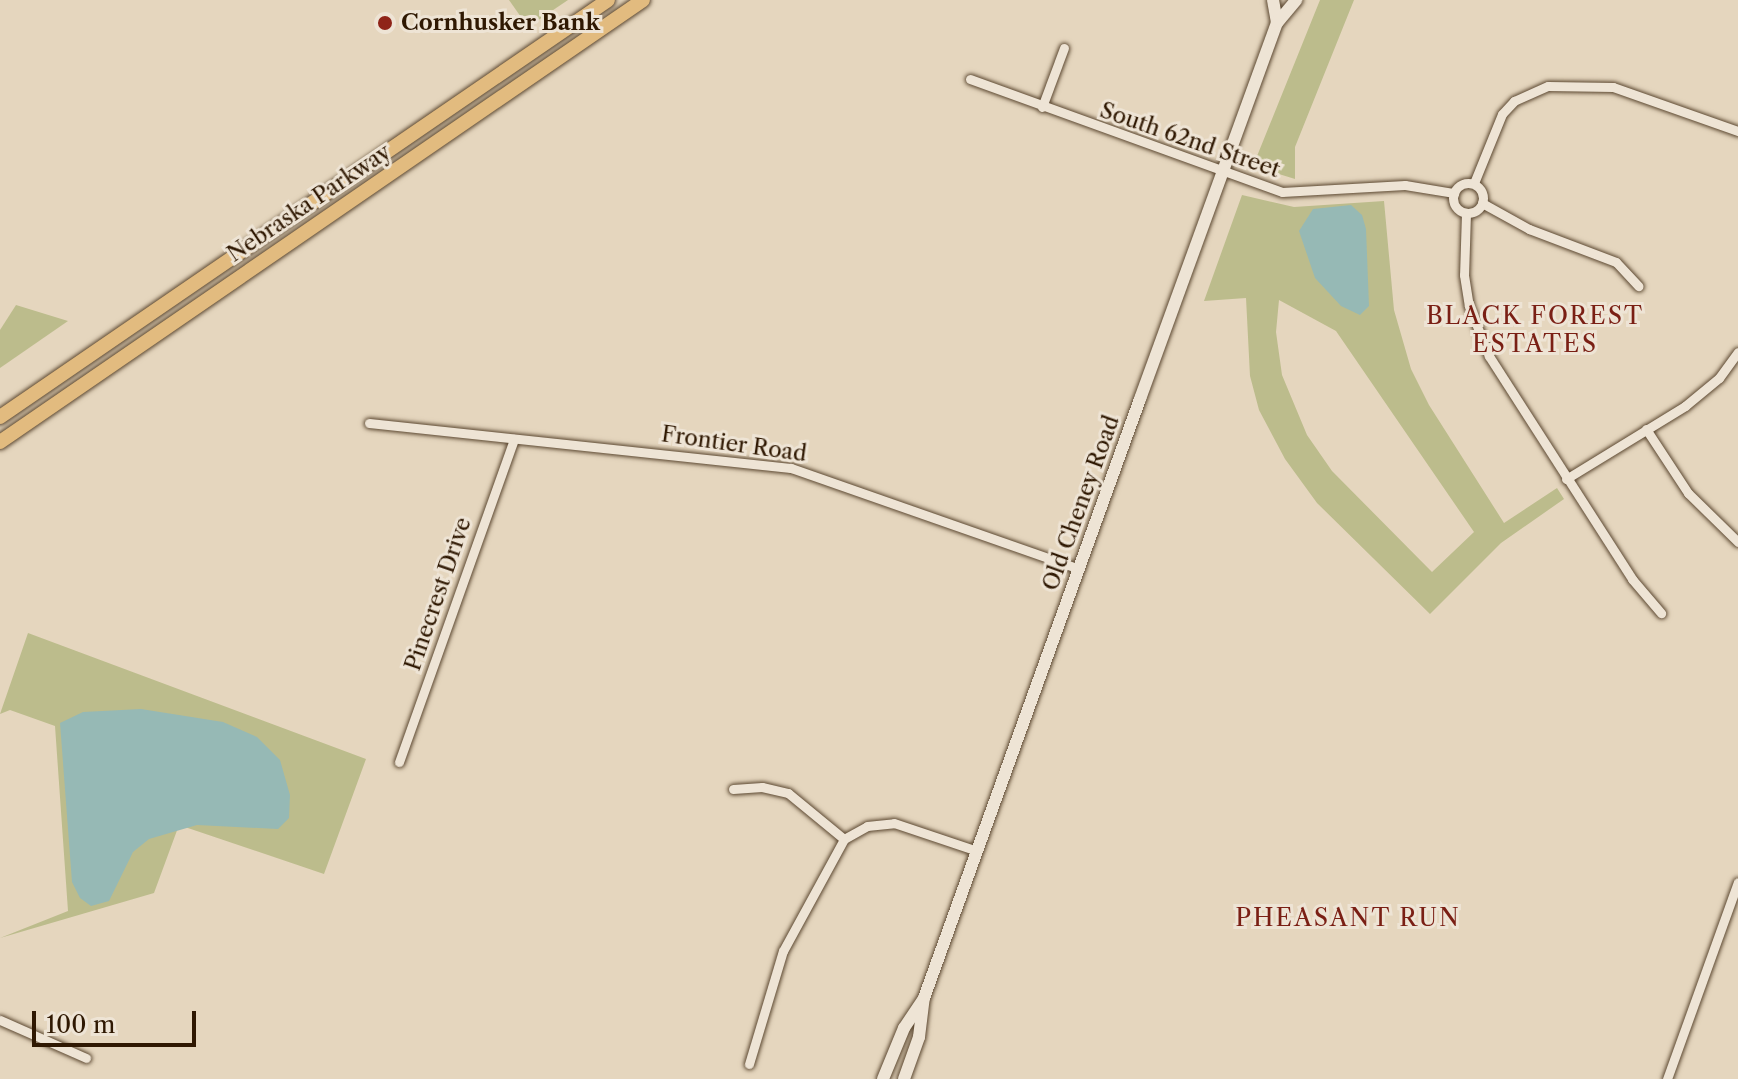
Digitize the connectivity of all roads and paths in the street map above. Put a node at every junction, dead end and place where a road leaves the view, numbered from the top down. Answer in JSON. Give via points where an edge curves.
{"nodes":[{"id":1,"x":608,"y":0,"type":"edge"},
{"id":2,"x":643,"y":0,"type":"edge"},
{"id":3,"x":1273,"y":0,"type":"edge"},
{"id":4,"x":1296,"y":0,"type":"edge"},
{"id":5,"x":1277,"y":23,"type":"junction"},
{"id":6,"x":1064,"y":48,"type":"dead end"},
{"id":7,"x":970,"y":79,"type":"dead end"},
{"id":8,"x":1042,"y":107,"type":"junction"},
{"id":9,"x":1738,"y":131,"type":"edge"},
{"id":10,"x":1223,"y":172,"type":"junction"},
{"id":11,"x":1474,"y":183,"type":"junction"},
{"id":12,"x":1454,"y":193,"type":"junction"},
{"id":13,"x":1482,"y":203,"type":"junction"},
{"id":14,"x":1466,"y":213,"type":"junction"},
{"id":15,"x":1638,"y":286,"type":"dead end"},
{"id":16,"x":1738,"y":352,"type":"edge"},
{"id":17,"x":0,"y":417,"type":"edge"},
{"id":18,"x":369,"y":423,"type":"dead end"},
{"id":19,"x":1646,"y":429,"type":"junction"},
{"id":20,"x":514,"y":439,"type":"junction"},
{"id":21,"x":0,"y":442,"type":"edge"},
{"id":22,"x":1566,"y":479,"type":"junction"},
{"id":23,"x":1738,"y":542,"type":"edge"},
{"id":24,"x":1079,"y":569,"type":"junction"},
{"id":25,"x":1661,"y":613,"type":"dead end"},
{"id":26,"x":399,"y":762,"type":"dead end"},
{"id":27,"x":733,"y":789,"type":"dead end"},
{"id":28,"x":844,"y":839,"type":"junction"},
{"id":29,"x":977,"y":851,"type":"junction"},
{"id":30,"x":1738,"y":882,"type":"edge"},
{"id":31,"x":924,"y":998,"type":"junction"},
{"id":32,"x":0,"y":1020,"type":"edge"},
{"id":33,"x":86,"y":1058,"type":"dead end"},
{"id":34,"x":749,"y":1064,"type":"dead end"},
{"id":35,"x":883,"y":1079,"type":"edge"},
{"id":36,"x":904,"y":1079,"type":"edge"},
{"id":37,"x":1667,"y":1079,"type":"edge"}],
"edges":[{"from":1,"to":17,"type":"main road","name":"Nebraska Parkway"},
{"from":2,"to":21,"type":"main road","name":"Nebraska Parkway"},
{"from":3,"to":5,"type":"main road","name":"Old Cheney Road"},
{"from":4,"to":5,"type":"main road","name":"Old Cheney Road"},
{"from":5,"to":10,"type":"main road","name":"Old Cheney Road"},
{"from":6,"to":8,"type":"street"},
{"from":7,"to":8,"type":"street","name":"South 62nd Street"},
{"from":8,"to":10,"type":"street","name":"South 62nd Street"},
{"from":9,"to":11,"type":"street","via":[[1613,87],[1548,86],[1514,101],[1502,114]]},
{"from":10,"to":12,"type":"street","name":"South 62nd Street","via":[[1290,193],[1395,185]]},
{"from":10,"to":24,"type":"main road","name":"Old Cheney Road"},
{"from":11,"to":12,"type":"street","via":[[1460,185]]},
{"from":11,"to":13,"type":"street","via":[[1483,194]]},
{"from":12,"to":14,"type":"street","via":[[1457,208]]},
{"from":13,"to":14,"type":"street"},
{"from":13,"to":15,"type":"street","via":[[1529,229],[1616,262]]},
{"from":14,"to":22,"type":"street","via":[[1464,275],[1477,329]]},
{"from":16,"to":19,"type":"street","via":[[1706,389]]},
{"from":18,"to":20,"type":"street","name":"Frontier Road"},
{"from":19,"to":22,"type":"street"},
{"from":19,"to":23,"type":"street","via":[[1688,493]]},
{"from":20,"to":24,"type":"street","name":"Frontier Road","via":[[717,456],[791,468]]},
{"from":20,"to":26,"type":"street","name":"Pinecrest Drive"},
{"from":22,"to":25,"type":"street"},
{"from":24,"to":29,"type":"main road","name":"Old Cheney Road"},
{"from":27,"to":28,"type":"street","via":[[762,787],[788,793]]},
{"from":28,"to":29,"type":"street","via":[[867,826],[894,823]]},
{"from":28,"to":34,"type":"street","via":[[783,951]]},
{"from":29,"to":31,"type":"main road","name":"Old Cheney Road"},
{"from":30,"to":37,"type":"street"},
{"from":31,"to":35,"type":"main road","name":"Old Cheney Road","via":[[904,1028]]},
{"from":31,"to":36,"type":"main road","name":"Old Cheney Road","via":[[919,1037]]},
{"from":32,"to":33,"type":"street"}]}
